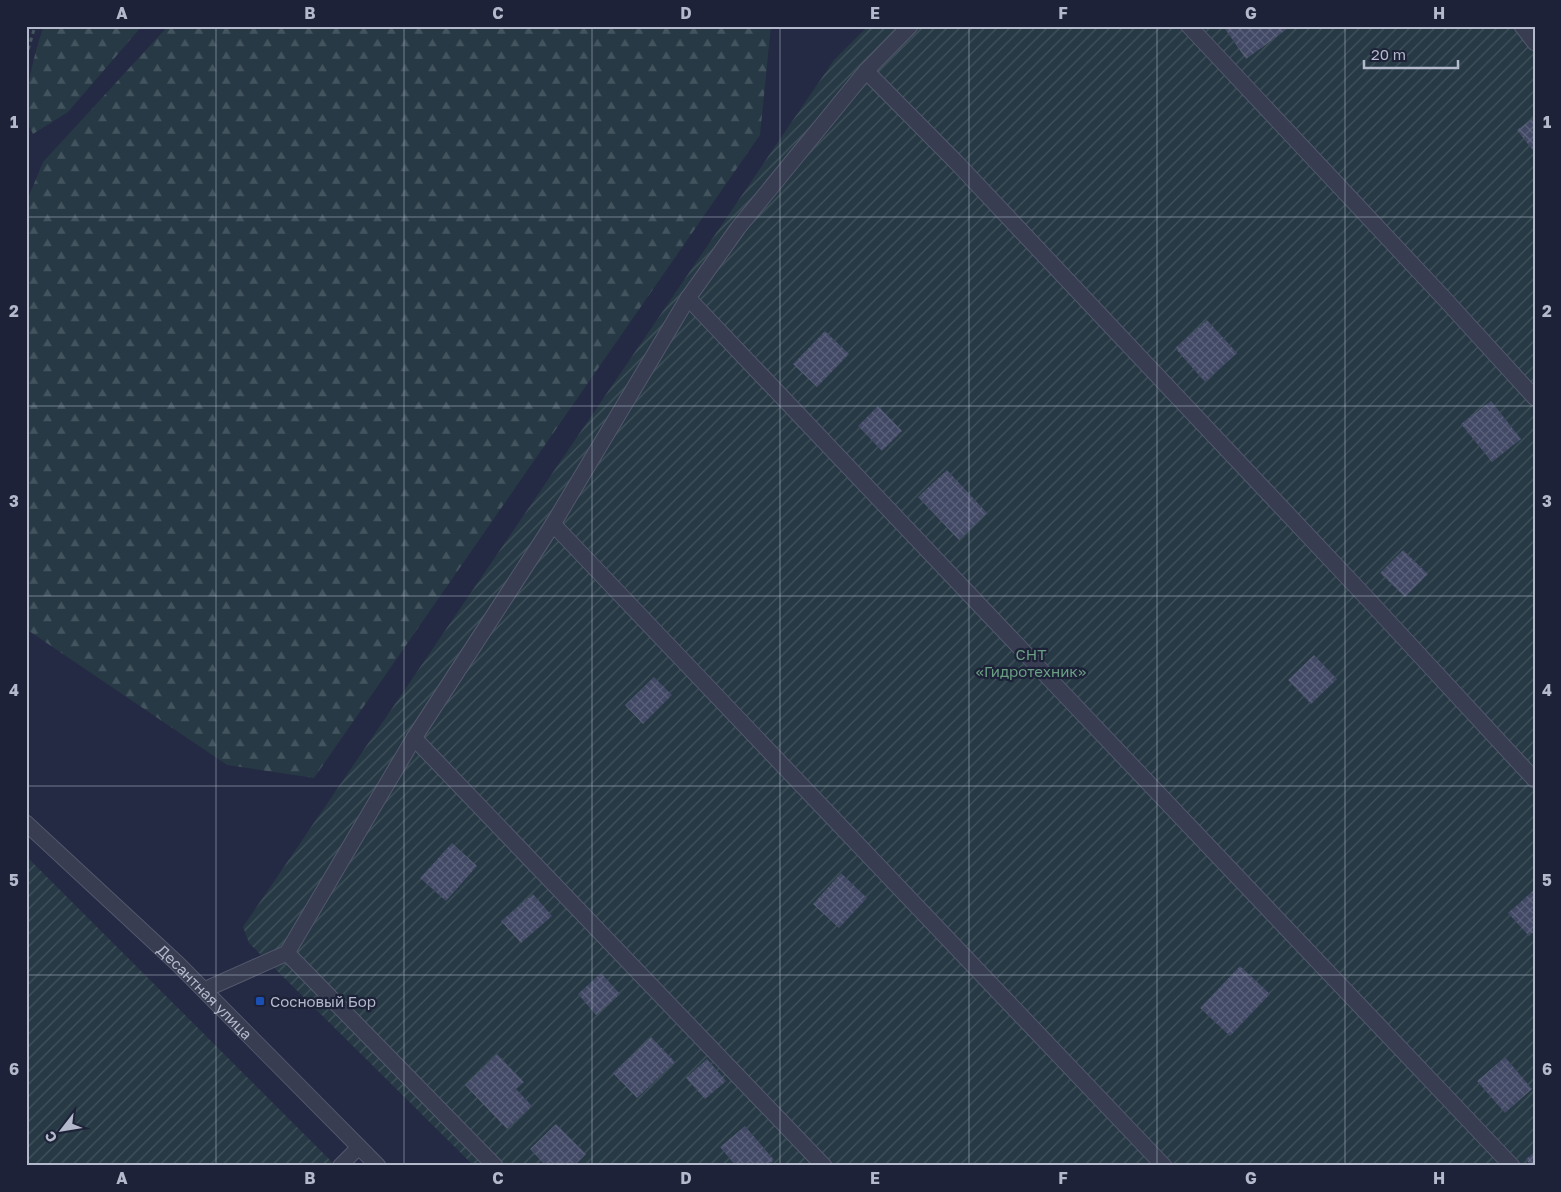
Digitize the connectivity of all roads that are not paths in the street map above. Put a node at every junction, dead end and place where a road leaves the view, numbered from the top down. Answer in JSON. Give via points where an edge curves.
{"nodes":[{"id":1,"x":910,"y":26,"type":"edge"},
{"id":2,"x":1189,"y":26,"type":"edge"},
{"id":3,"x":1522,"y":26,"type":"edge"},
{"id":4,"x":1535,"y":43,"type":"edge"},
{"id":5,"x":866,"y":71,"type":"junction"},
{"id":6,"x":688,"y":298,"type":"junction"},
{"id":7,"x":1535,"y":398,"type":"edge"},
{"id":8,"x":553,"y":524,"type":"junction"},
{"id":9,"x":414,"y":738,"type":"junction"},
{"id":10,"x":1535,"y":780,"type":"edge"},
{"id":11,"x":26,"y":823,"type":"edge"},
{"id":12,"x":287,"y":953,"type":"junction"},
{"id":13,"x":204,"y":990,"type":"junction"},
{"id":14,"x":359,"y":1147,"type":"junction"},
{"id":15,"x":340,"y":1166,"type":"edge"},
{"id":16,"x":378,"y":1166,"type":"edge"},
{"id":17,"x":496,"y":1166,"type":"edge"},
{"id":18,"x":824,"y":1166,"type":"edge"},
{"id":19,"x":1164,"y":1166,"type":"edge"},
{"id":20,"x":1512,"y":1166,"type":"edge"}],
"edges":[{"from":1,"to":5,"type":"street"},
{"from":2,"to":7,"type":"street"},
{"from":3,"to":4,"type":"street"},
{"from":5,"to":6,"type":"street","via":[[738,228]]},
{"from":5,"to":10,"type":"street","via":[[964,170]]},
{"from":6,"to":8,"type":"street"},
{"from":6,"to":20,"type":"street"},
{"from":8,"to":9,"type":"street"},
{"from":8,"to":19,"type":"street"},
{"from":9,"to":12,"type":"street"},
{"from":9,"to":18,"type":"street"},
{"from":11,"to":13,"type":"street","name":"Десантная улица"},
{"from":12,"to":13,"type":"street"},
{"from":12,"to":17,"type":"street"},
{"from":13,"to":14,"type":"street","name":"Десантная улица"},
{"from":14,"to":15,"type":"lane"},
{"from":14,"to":16,"type":"street","name":"Десантная улица"}]}
